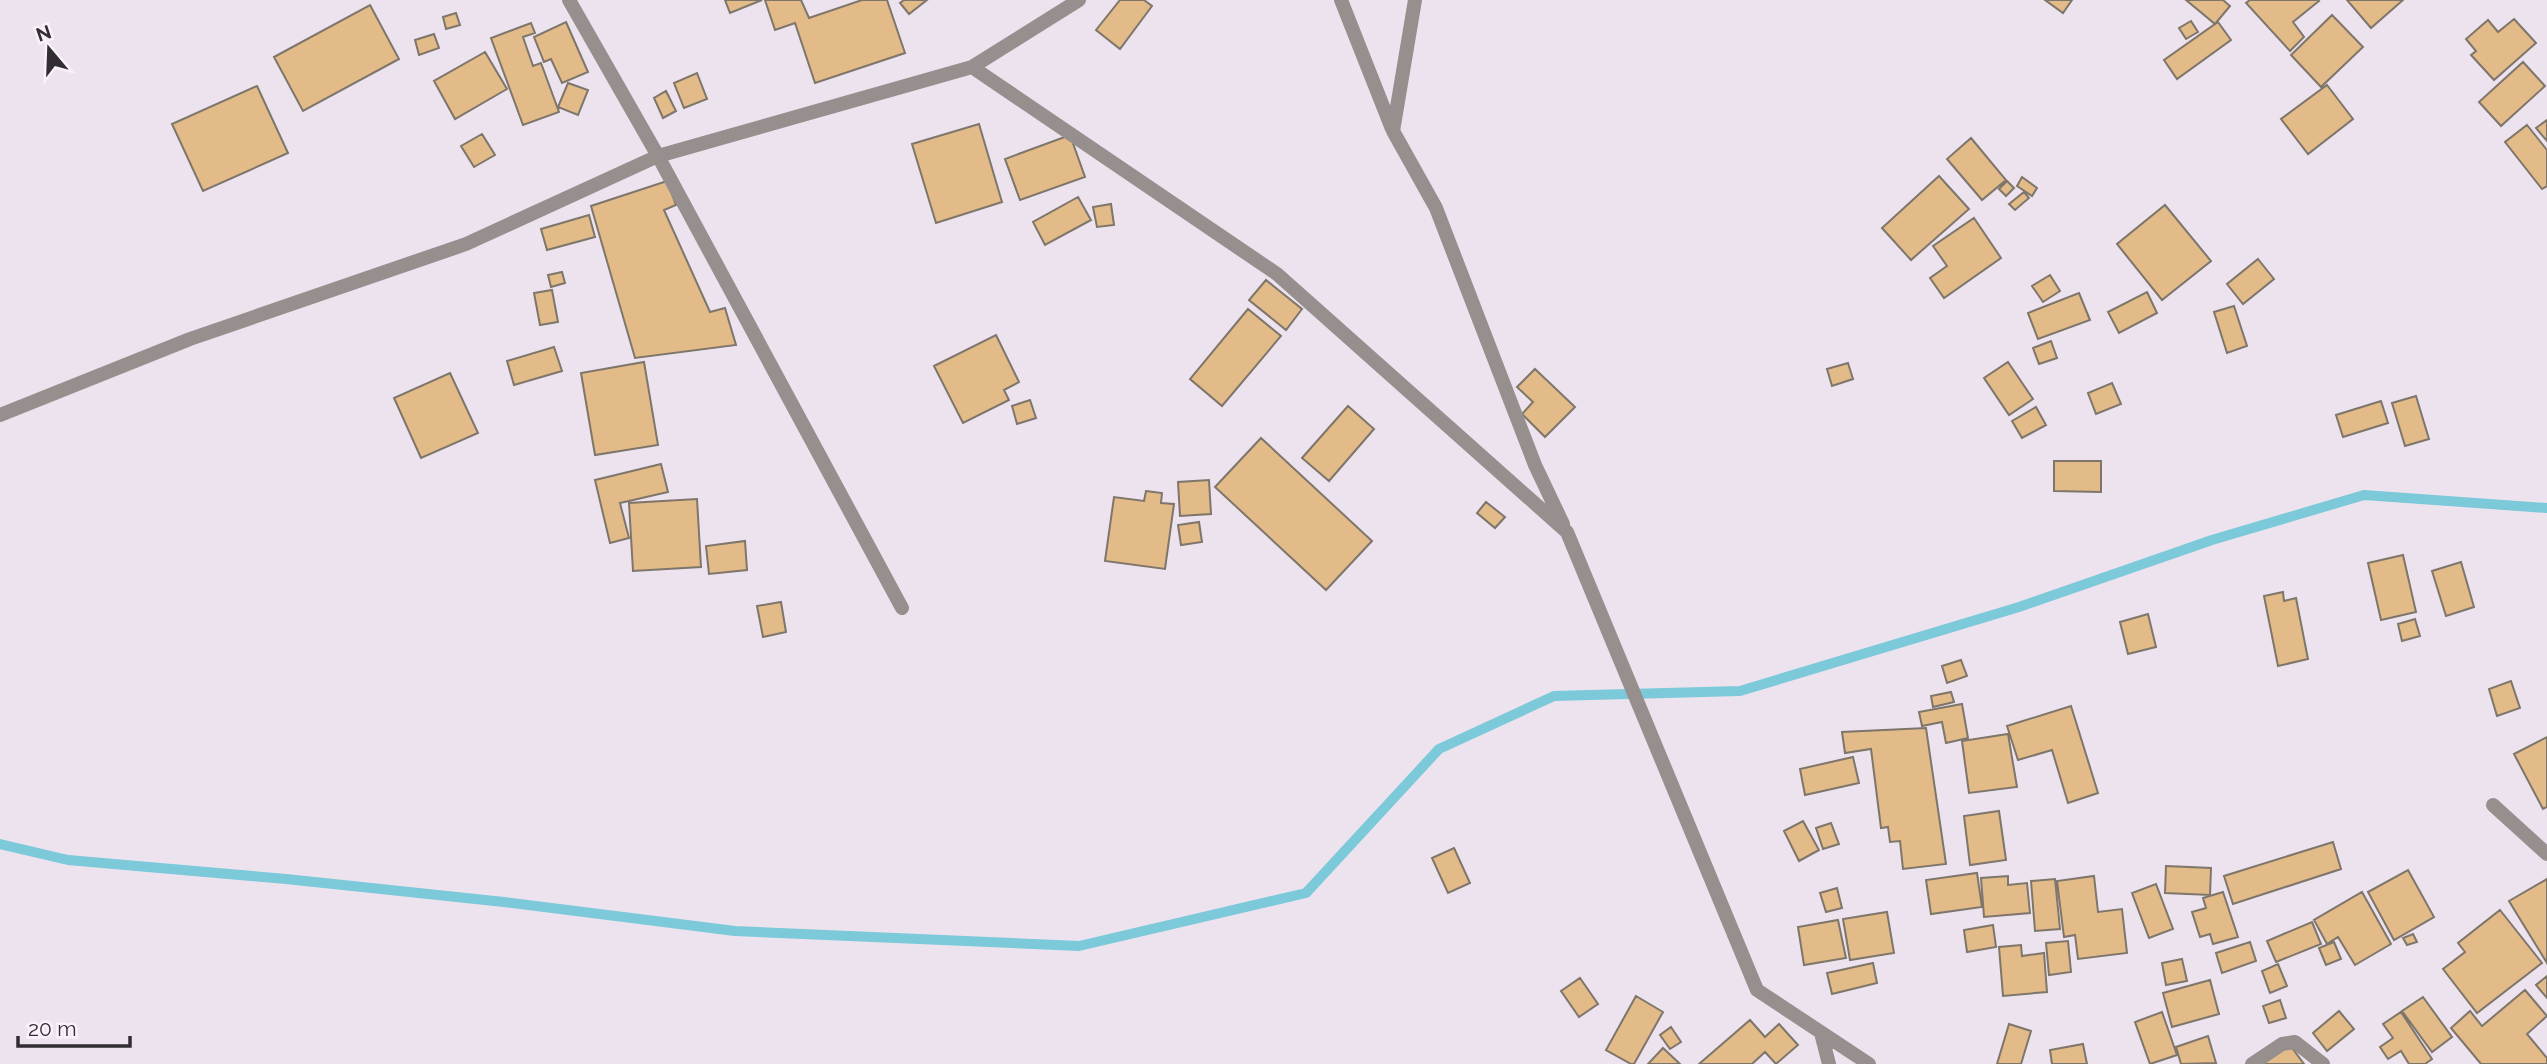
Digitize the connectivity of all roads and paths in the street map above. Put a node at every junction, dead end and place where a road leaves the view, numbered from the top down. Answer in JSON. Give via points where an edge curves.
{"nodes":[{"id":1,"x":569,"y":0,"type":"edge"},
{"id":2,"x":1079,"y":0,"type":"edge"},
{"id":3,"x":1341,"y":0,"type":"edge"},
{"id":4,"x":1415,"y":0,"type":"edge"},
{"id":5,"x":972,"y":67,"type":"junction"},
{"id":6,"x":1393,"y":131,"type":"junction"},
{"id":7,"x":658,"y":156,"type":"junction"},
{"id":8,"x":0,"y":415,"type":"edge"},
{"id":9,"x":1567,"y":532,"type":"junction"},
{"id":10,"x":902,"y":608,"type":"dead end"},
{"id":11,"x":2493,"y":805,"type":"dead end"},
{"id":12,"x":2547,"y":854,"type":"edge"},
{"id":13,"x":1821,"y":1033,"type":"junction"},
{"id":14,"x":1829,"y":1064,"type":"edge"},
{"id":15,"x":1869,"y":1064,"type":"edge"},
{"id":16,"x":2252,"y":1064,"type":"edge"},
{"id":17,"x":2323,"y":1064,"type":"edge"}],
"edges":[{"from":1,"to":7,"type":"street"},
{"from":2,"to":5,"type":"street"},
{"from":3,"to":6,"type":"street"},
{"from":4,"to":6,"type":"street"},
{"from":5,"to":7,"type":"street"},
{"from":5,"to":9,"type":"street","via":[[1277,274]]},
{"from":6,"to":9,"type":"street","via":[[1436,208],[1535,465]]},
{"from":7,"to":8,"type":"street","via":[[466,244],[190,339]]},
{"from":7,"to":10,"type":"street"},
{"from":9,"to":13,"type":"street","via":[[1757,990]]},
{"from":11,"to":12,"type":"street"},
{"from":13,"to":14,"type":"street"},
{"from":13,"to":15,"type":"street"},
{"from":16,"to":17,"type":"street","via":[[2282,1044],[2295,1042]]}]}
